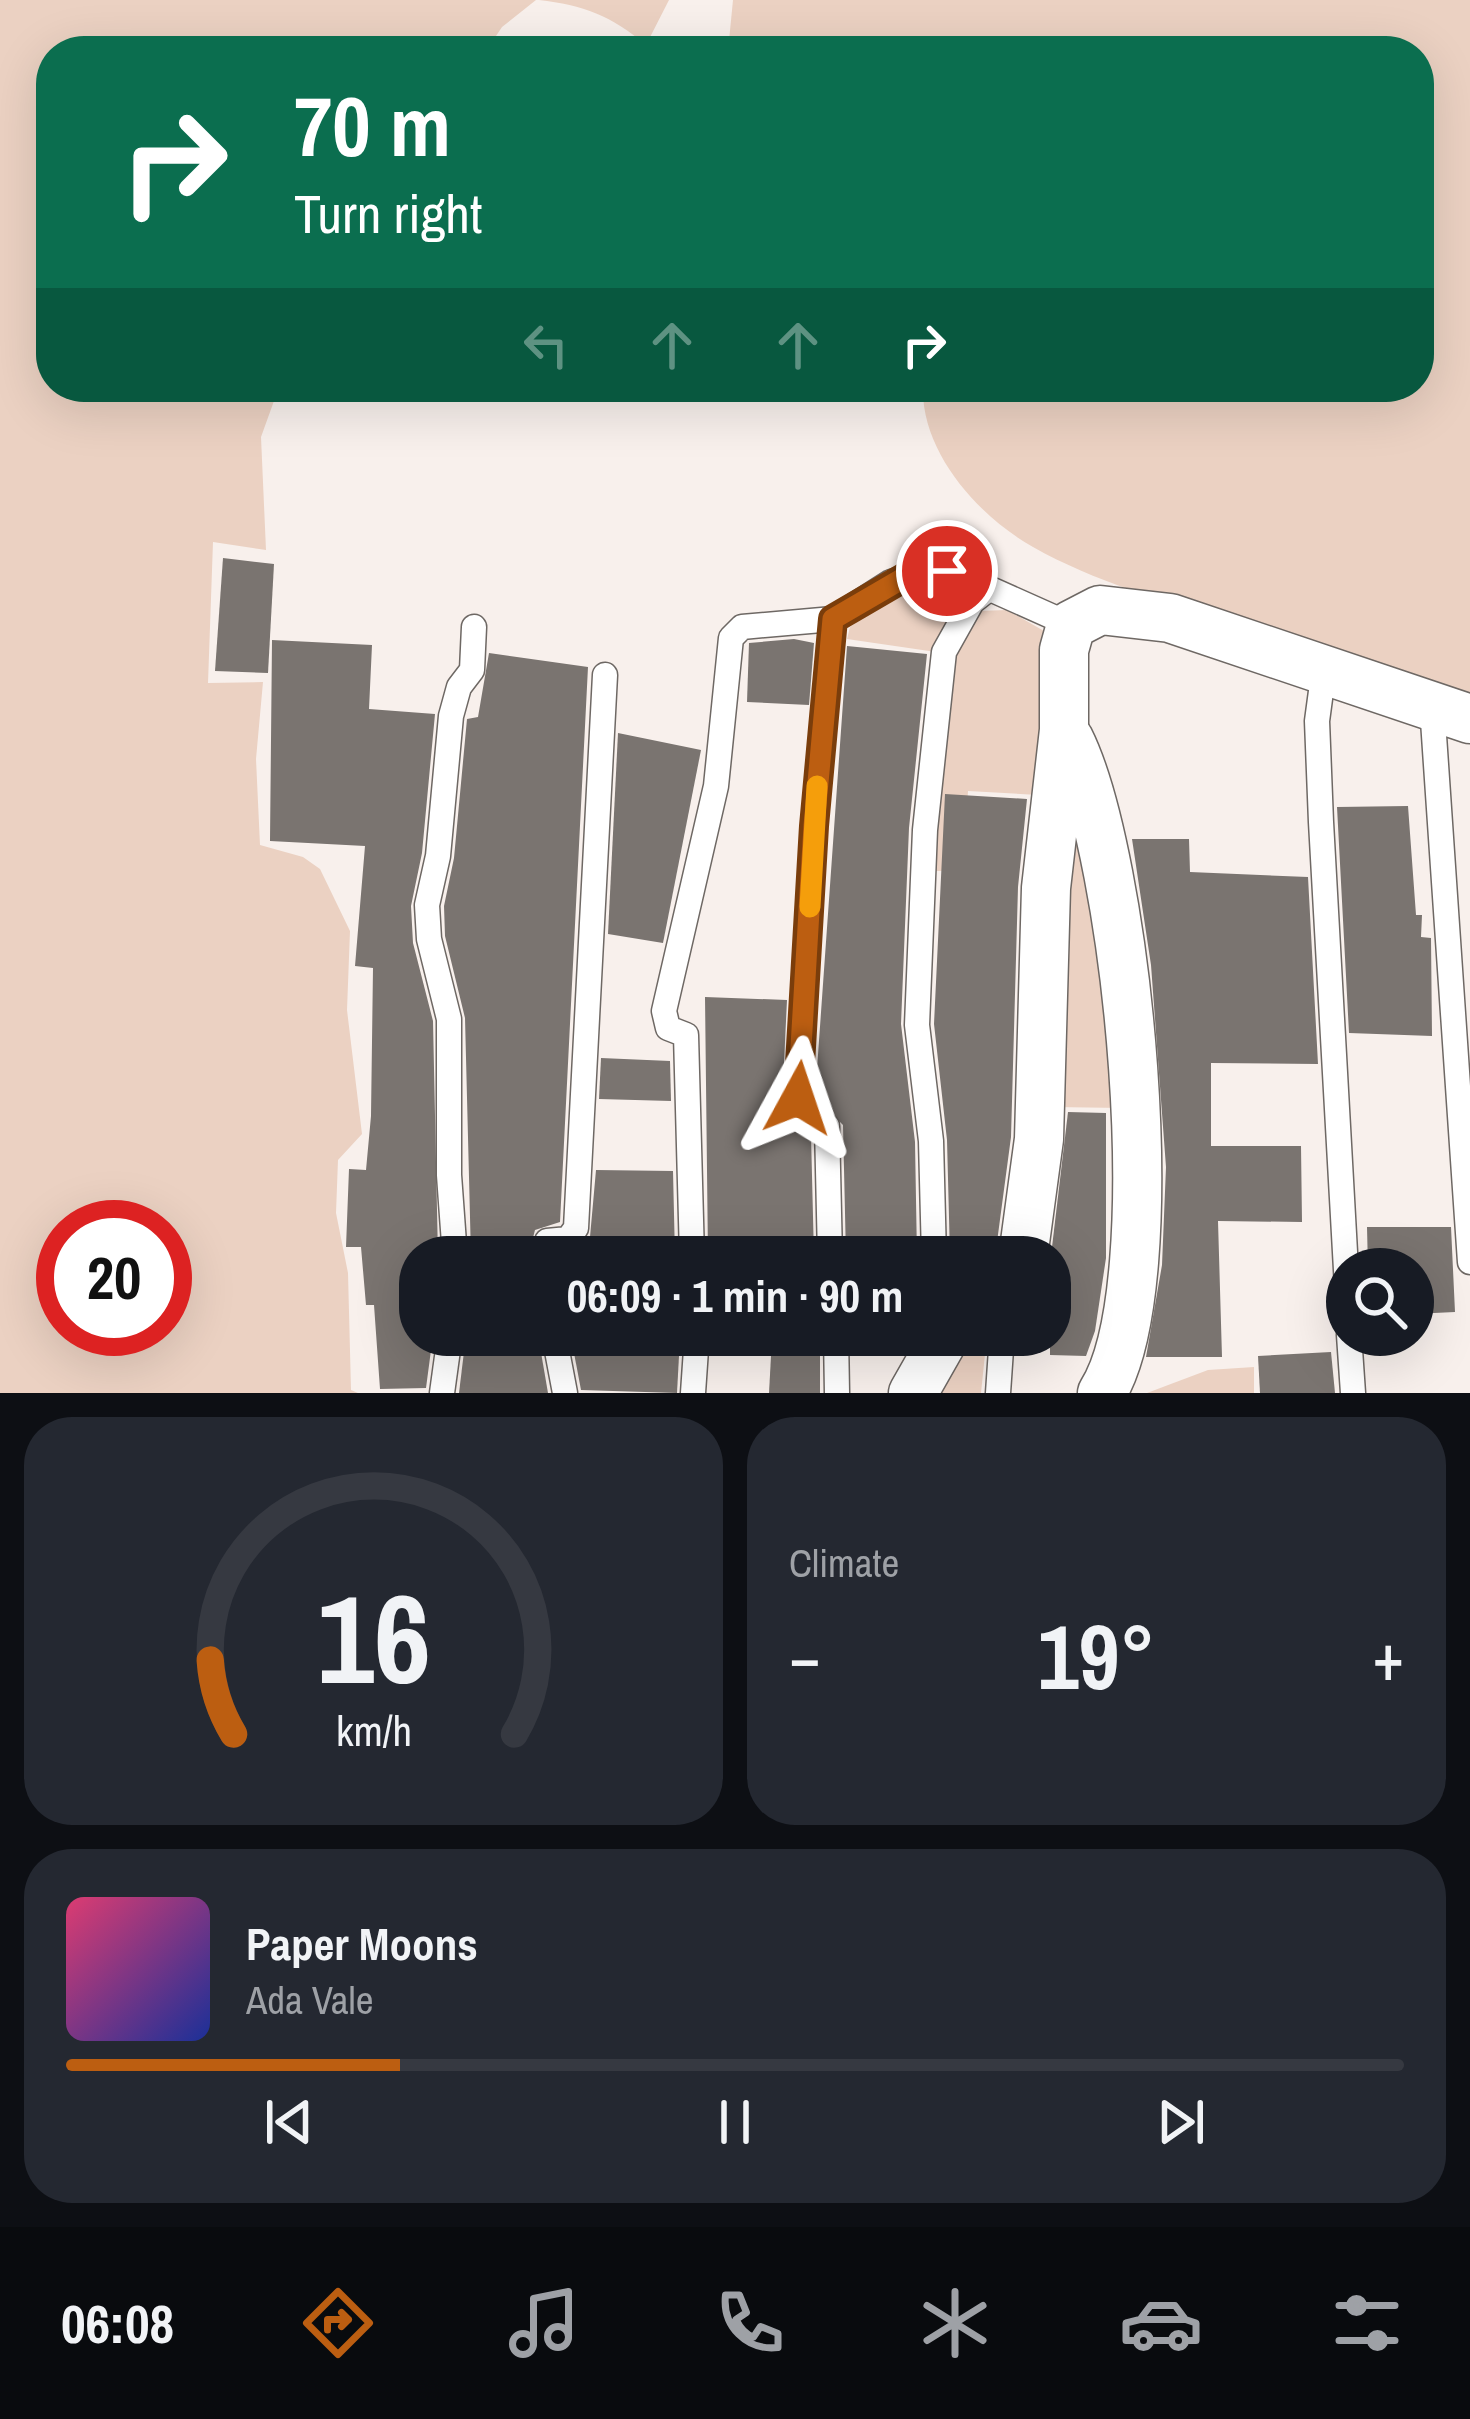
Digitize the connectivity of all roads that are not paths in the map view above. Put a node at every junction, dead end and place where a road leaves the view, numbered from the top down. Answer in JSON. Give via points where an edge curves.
{"nodes":[{"id":1,"x":986,"y":591,"type":"junction"},
{"id":2,"x":833,"y":619,"type":"junction"},
{"id":3,"x":1071,"y":625,"type":"junction"},
{"id":4,"x":474,"y":627,"type":"dead end"},
{"id":5,"x":1324,"y":669,"type":"junction"},
{"id":6,"x":605,"y":675,"type":"dead end"},
{"id":7,"x":1451,"y":713,"type":"edge"},
{"id":8,"x":1064,"y":730,"type":"junction"},
{"id":9,"x":453,"y":1236,"type":"edge"},
{"id":10,"x":570,"y":1236,"type":"edge"},
{"id":11,"x":691,"y":1236,"type":"edge"},
{"id":12,"x":830,"y":1236,"type":"edge"},
{"id":13,"x":934,"y":1236,"type":"edge"},
{"id":14,"x":1025,"y":1236,"type":"edge"},
{"id":15,"x":1345,"y":1248,"type":"edge"},
{"id":16,"x":1470,"y":1262,"type":"edge"},
{"id":17,"x":447,"y":1356,"type":"edge"},
{"id":18,"x":558,"y":1356,"type":"edge"},
{"id":19,"x":696,"y":1356,"type":"edge"},
{"id":20,"x":836,"y":1356,"type":"edge"},
{"id":21,"x":934,"y":1356,"type":"edge"},
{"id":22,"x":1001,"y":1356,"type":"edge"},
{"id":23,"x":1350,"y":1356,"type":"edge"},
{"id":24,"x":442,"y":1393,"type":"edge"},
{"id":25,"x":565,"y":1393,"type":"edge"},
{"id":26,"x":693,"y":1393,"type":"edge"},
{"id":27,"x":837,"y":1393,"type":"edge"},
{"id":28,"x":913,"y":1393,"type":"edge"},
{"id":29,"x":998,"y":1393,"type":"edge"},
{"id":30,"x":1102,"y":1393,"type":"edge"},
{"id":31,"x":1353,"y":1393,"type":"edge"}],
"edges":[{"from":1,"to":2,"type":"lane","via":[[931,569],[891,582]]},
{"from":1,"to":3,"type":"lane"},
{"from":1,"to":13,"type":"lane","via":[[944,652],[925,830],[917,1025]]},
{"from":2,"to":11,"type":"lane","via":[[742,627],[731,638],[716,786],[664,1011],[668,1028],[686,1035]]},
{"from":2,"to":12,"type":"lane","via":[[798,1105],[827,1126]]},
{"from":3,"to":5,"type":"street","via":[[1100,610],[1170,618]]},
{"from":3,"to":8,"type":"street"},
{"from":4,"to":9,"type":"lane","via":[[472,670],[451,716],[427,905],[449,1019]]},
{"from":5,"to":7,"type":"street"},
{"from":5,"to":15,"type":"lane","via":[[1317,721]]},
{"from":6,"to":10,"type":"lane"},
{"from":7,"to":16,"type":"lane"},
{"from":8,"to":14,"type":"street"},
{"from":8,"to":30,"type":"street","via":[[1082,768],[1109,884],[1134,1058],[1133,1271]]},
{"from":17,"to":24,"type":"lane"},
{"from":18,"to":25,"type":"lane"},
{"from":19,"to":26,"type":"lane"},
{"from":20,"to":27,"type":"lane"},
{"from":21,"to":28,"type":"street"},
{"from":22,"to":29,"type":"lane"},
{"from":23,"to":31,"type":"lane"}]}
